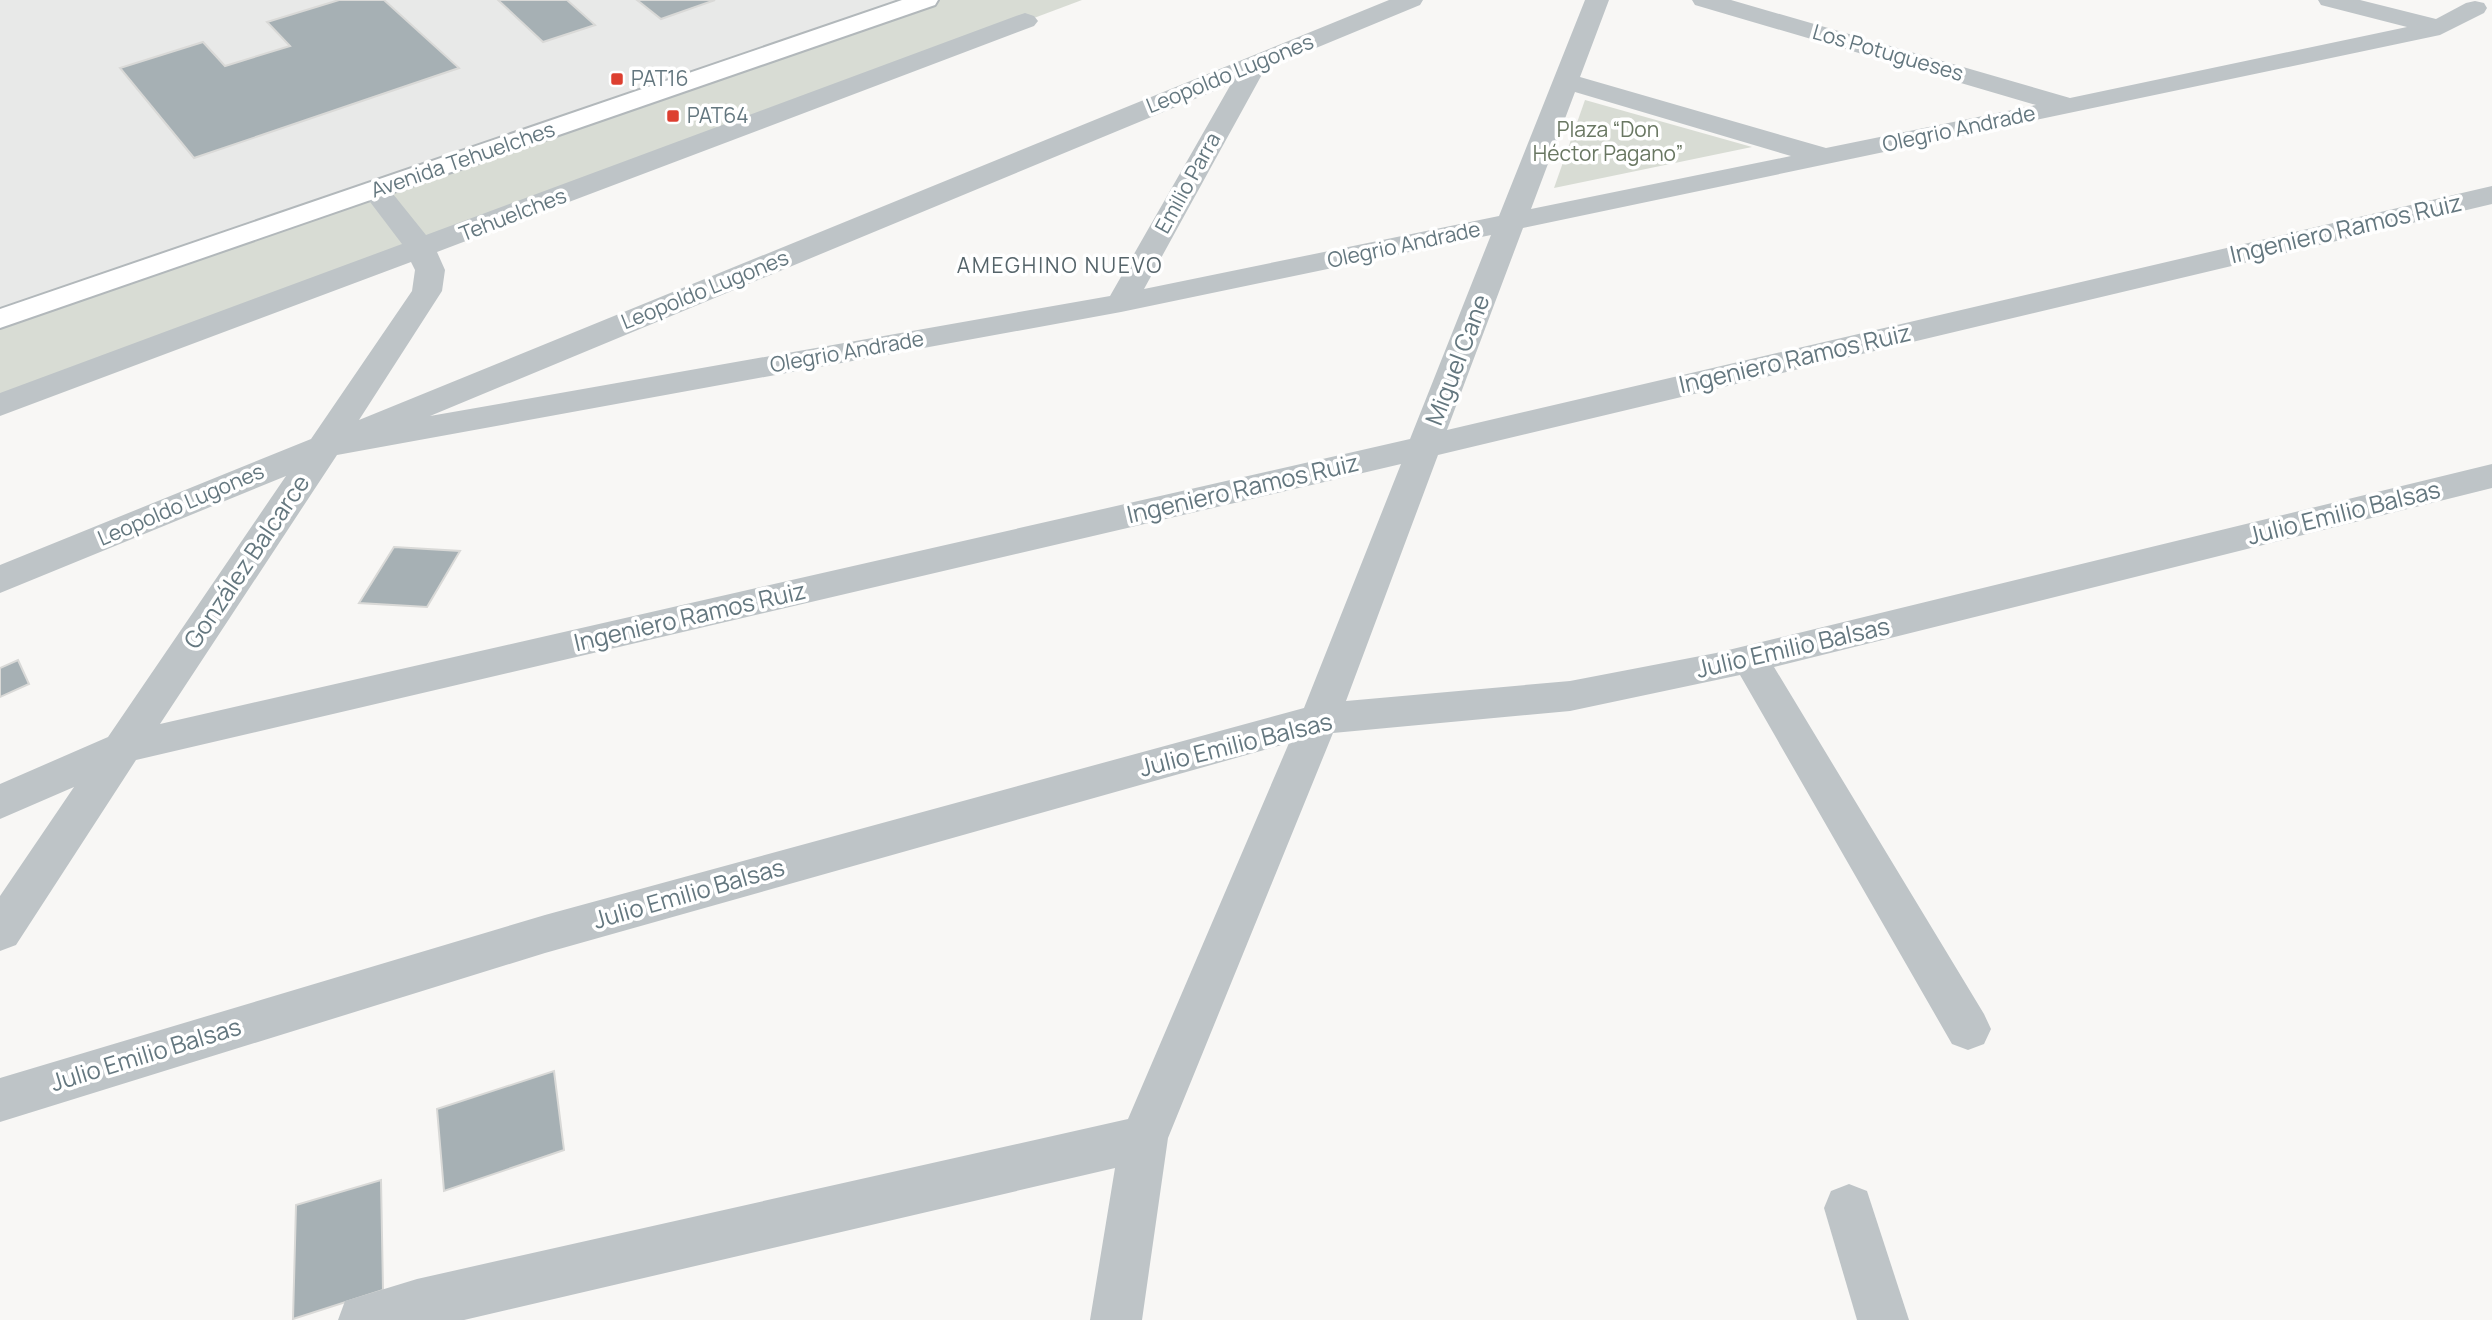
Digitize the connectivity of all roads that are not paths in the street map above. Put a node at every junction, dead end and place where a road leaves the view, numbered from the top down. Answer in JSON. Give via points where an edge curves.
{"nodes":[{"id":1,"x":926,"y":0,"type":"edge"},
{"id":2,"x":1411,"y":0,"type":"edge"},
{"id":3,"x":1597,"y":0,"type":"edge"},
{"id":4,"x":1704,"y":0,"type":"edge"},
{"id":5,"x":2330,"y":0,"type":"edge"},
{"id":6,"x":2481,"y":10,"type":"edge"},
{"id":7,"x":1026,"y":22,"type":"dead end"},
{"id":8,"x":2440,"y":27,"type":"junction"},
{"id":9,"x":1255,"y":64,"type":"junction"},
{"id":10,"x":1566,"y":81,"type":"junction"},
{"id":11,"x":2071,"y":106,"type":"junction"},
{"id":12,"x":1824,"y":157,"type":"junction"},
{"id":13,"x":375,"y":190,"type":"junction"},
{"id":14,"x":2492,"y":195,"type":"edge"},
{"id":15,"x":1511,"y":223,"type":"junction"},
{"id":16,"x":421,"y":249,"type":"junction"},
{"id":17,"x":1121,"y":303,"type":"junction"},
{"id":18,"x":0,"y":319,"type":"edge"},
{"id":19,"x":0,"y":405,"type":"edge"},
{"id":20,"x":324,"y":446,"type":"junction"},
{"id":21,"x":1424,"y":447,"type":"junction"},
{"id":22,"x":2492,"y":476,"type":"edge"},
{"id":23,"x":0,"y":580,"type":"edge"},
{"id":24,"x":1750,"y":659,"type":"junction"},
{"id":25,"x":1319,"y":719,"type":"junction"},
{"id":26,"x":122,"y":748,"type":"junction"},
{"id":27,"x":0,"y":802,"type":"edge"},
{"id":28,"x":0,"y":932,"type":"edge"},
{"id":29,"x":1968,"y":1029,"type":"dead end"},
{"id":30,"x":0,"y":1100,"type":"edge"},
{"id":31,"x":1144,"y":1138,"type":"junction"},
{"id":32,"x":1849,"y":1208,"type":"dead end"},
{"id":33,"x":364,"y":1320,"type":"edge"},
{"id":34,"x":1116,"y":1320,"type":"edge"},
{"id":35,"x":1883,"y":1320,"type":"edge"}],
"edges":[{"from":1,"to":13,"type":"main road","name":"Avenida Tehuelches"},
{"from":2,"to":9,"type":"street","name":"Leopoldo Lugones"},
{"from":3,"to":10,"type":"street","name":"Miguel Cane"},
{"from":4,"to":11,"type":"street","name":"Los Potugueses"},
{"from":5,"to":8,"type":"street"},
{"from":6,"to":8,"type":"street","name":"Olegrio Andrade"},
{"from":7,"to":16,"type":"street","name":"Tehuelches"},
{"from":8,"to":11,"type":"street","name":"Olegrio Andrade"},
{"from":9,"to":17,"type":"street","name":"Emilio Parra"},
{"from":9,"to":20,"type":"street","name":"Leopoldo Lugones"},
{"from":10,"to":12,"type":"street"},
{"from":10,"to":15,"type":"street","name":"Miguel Cane"},
{"from":11,"to":12,"type":"street","name":"Olegrio Andrade"},
{"from":12,"to":15,"type":"street","name":"Olegrio Andrade"},
{"from":13,"to":16,"type":"street","name":"González Balcarce"},
{"from":13,"to":18,"type":"main road","name":"Avenida Tehuelches"},
{"from":14,"to":21,"type":"street","name":"Ingeniero Ramos Ruiz"},
{"from":15,"to":17,"type":"street","name":"Olegrio Andrade"},
{"from":15,"to":21,"type":"street","name":"Miguel Cane"},
{"from":16,"to":19,"type":"street","name":"Tehuelches"},
{"from":16,"to":20,"type":"street","name":"González Balcarce","via":[[430,270],[427,291]]},
{"from":17,"to":20,"type":"street","name":"Olegrio Andrade"},
{"from":20,"to":23,"type":"street","name":"Leopoldo Lugones"},
{"from":20,"to":26,"type":"street","name":"González Balcarce"},
{"from":21,"to":25,"type":"street","name":"Miguel Cane"},
{"from":21,"to":26,"type":"street","name":"Ingeniero Ramos Ruiz"},
{"from":22,"to":24,"type":"street","name":"Julio Emilio Balsas"},
{"from":24,"to":25,"type":"street","name":"Julio Emilio Balsas","via":[[1570,696]]},
{"from":24,"to":29,"type":"street"},
{"from":25,"to":30,"type":"street","name":"Julio Emilio Balsas","via":[[545,934]]},
{"from":25,"to":31,"type":"street","name":"Miguel Cane"},
{"from":26,"to":27,"type":"street","name":"Ingeniero Ramos Ruiz"},
{"from":26,"to":28,"type":"street","name":"González Balcarce"},
{"from":31,"to":33,"type":"street"},
{"from":31,"to":34,"type":"street","name":"Miguel Cane"},
{"from":32,"to":35,"type":"street"}]}
